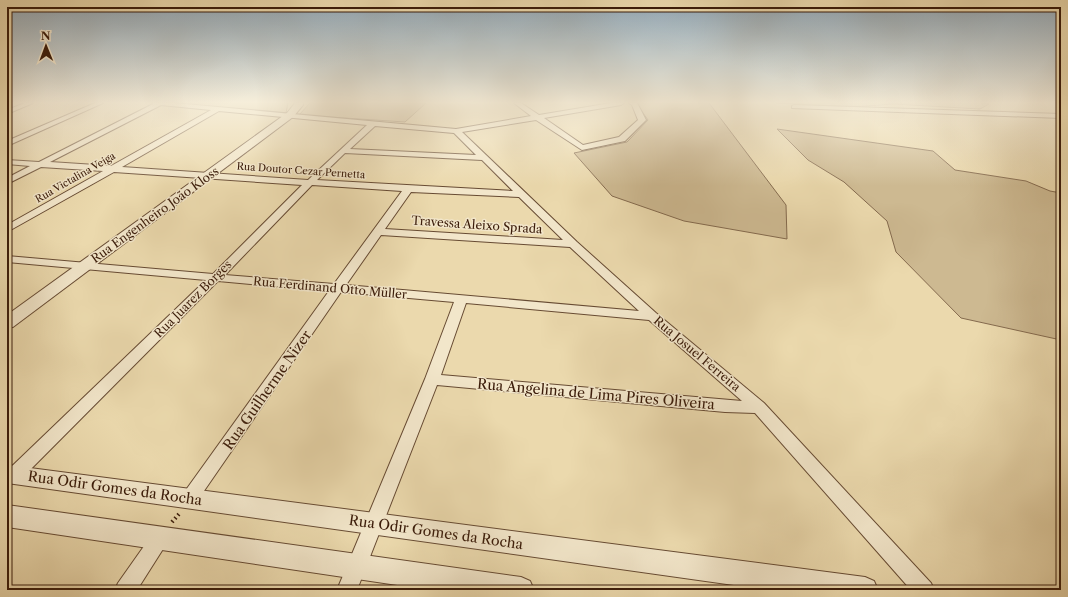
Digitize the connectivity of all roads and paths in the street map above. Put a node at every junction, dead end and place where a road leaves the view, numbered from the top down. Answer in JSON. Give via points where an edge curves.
{"nodes":[{"id":1,"x":37,"y":131,"type":"edge"},
{"id":2,"x":105,"y":131,"type":"edge"},
{"id":3,"x":179,"y":131,"type":"edge"},
{"id":4,"x":269,"y":131,"type":"edge"},
{"id":5,"x":365,"y":131,"type":"edge"},
{"id":6,"x":456,"y":131,"type":"edge"},
{"id":7,"x":558,"y":131,"type":"edge"},
{"id":8,"x":631,"y":131,"type":"edge"},
{"id":9,"x":7,"y":144,"type":"edge"},
{"id":10,"x":343,"y":151,"type":"junction"},
{"id":11,"x":483,"y":158,"type":"junction"},
{"id":12,"x":7,"y":162,"type":"edge"},
{"id":13,"x":37,"y":165,"type":"junction"},
{"id":14,"x":110,"y":169,"type":"junction"},
{"id":15,"x":210,"y":175,"type":"junction"},
{"id":16,"x":7,"y":181,"type":"edge"},
{"id":17,"x":310,"y":182,"type":"junction"},
{"id":18,"x":408,"y":189,"type":"junction"},
{"id":19,"x":522,"y":194,"type":"junction"},
{"id":20,"x":7,"y":229,"type":"edge"},
{"id":21,"x":378,"y":232,"type":"junction"},
{"id":22,"x":573,"y":244,"type":"junction"},
{"id":23,"x":7,"y":259,"type":"edge"},
{"id":24,"x":86,"y":265,"type":"junction"},
{"id":25,"x":215,"y":278,"type":"junction"},
{"id":26,"x":339,"y":288,"type":"junction"},
{"id":27,"x":462,"y":298,"type":"junction"},
{"id":28,"x":652,"y":316,"type":"junction"},
{"id":29,"x":7,"y":323,"type":"edge"},
{"id":30,"x":432,"y":379,"type":"junction"},
{"id":31,"x":759,"y":406,"type":"junction"},
{"id":32,"x":10,"y":474,"type":"edge"},
{"id":33,"x":189,"y":499,"type":"junction"},
{"id":34,"x":7,"y":516,"type":"edge"},
{"id":35,"x":374,"y":524,"type":"junction"},
{"id":36,"x":161,"y":538,"type":"junction"},
{"id":37,"x":356,"y":566,"type":"junction"},
{"id":38,"x":125,"y":590,"type":"edge"},
{"id":39,"x":347,"y":590,"type":"edge"},
{"id":40,"x":521,"y":590,"type":"edge"},
{"id":41,"x":865,"y":590,"type":"edge"},
{"id":42,"x":924,"y":590,"type":"edge"}],
"edges":[{"from":1,"to":9,"type":"street"},
{"from":2,"to":13,"type":"street"},
{"from":3,"to":14,"type":"street","name":"Rua Victalina Veiga"},
{"from":4,"to":15,"type":"street","name":"Rua Engenheiro João Kloss"},
{"from":5,"to":10,"type":"street","name":"Rua Juarez Borges"},
{"from":6,"to":11,"type":"street","name":"Rua Josuel Ferreira"},
{"from":7,"to":8,"type":"street","via":[[582,148],[622,139]]},
{"from":10,"to":11,"type":"street"},
{"from":10,"to":17,"type":"street","name":"Rua Juarez Borges"},
{"from":11,"to":19,"type":"street","name":"Rua Josuel Ferreira"},
{"from":12,"to":13,"type":"street","name":"Rua Doutor Cezar Pernetta"},
{"from":13,"to":14,"type":"street","name":"Rua Doutor Cezar Pernetta"},
{"from":13,"to":16,"type":"street"},
{"from":14,"to":15,"type":"street","name":"Rua Doutor Cezar Pernetta"},
{"from":14,"to":20,"type":"street","name":"Rua Victalina Veiga"},
{"from":15,"to":17,"type":"street","name":"Rua Doutor Cezar Pernetta"},
{"from":15,"to":24,"type":"street","name":"Rua Engenheiro João Kloss"},
{"from":17,"to":18,"type":"street","name":"Rua Doutor Cezar Pernetta"},
{"from":17,"to":25,"type":"street","name":"Rua Juarez Borges"},
{"from":18,"to":19,"type":"street","name":"Rua Doutor Cezar Pernetta"},
{"from":18,"to":21,"type":"street","name":"Rua Guilherme Nizer"},
{"from":19,"to":22,"type":"street","name":"Rua Josuel Ferreira"},
{"from":21,"to":22,"type":"street","name":"Travessa Aleixo Sprada"},
{"from":21,"to":26,"type":"street","name":"Rua Guilherme Nizer"},
{"from":22,"to":28,"type":"street","name":"Rua Josuel Ferreira"},
{"from":23,"to":24,"type":"street","name":"Rua Ferdinand Otto Müller"},
{"from":24,"to":25,"type":"street","name":"Rua Ferdinand Otto Müller"},
{"from":24,"to":29,"type":"street","name":"Rua Engenheiro João Kloss"},
{"from":25,"to":26,"type":"street","name":"Rua Ferdinand Otto Müller"},
{"from":25,"to":32,"type":"street","name":"Rua Juarez Borges"},
{"from":26,"to":27,"type":"street","name":"Rua Ferdinand Otto Müller"},
{"from":26,"to":33,"type":"street","name":"Rua Guilherme Nizer"},
{"from":27,"to":28,"type":"street","name":"Rua Ferdinand Otto Müller"},
{"from":27,"to":30,"type":"street"},
{"from":28,"to":31,"type":"street","name":"Rua Josuel Ferreira"},
{"from":30,"to":31,"type":"street","name":"Rua Angelina de Lima Pires Oliveira","via":[[725,406]]},
{"from":30,"to":35,"type":"street"},
{"from":31,"to":42,"type":"street","name":"Rua Josuel Ferreira"},
{"from":32,"to":33,"type":"street","name":"Rua Odir Gomes da Rocha"},
{"from":33,"to":35,"type":"street","name":"Rua Odir Gomes da Rocha"},
{"from":33,"to":36,"type":"path"},
{"from":34,"to":36,"type":"street"},
{"from":35,"to":37,"type":"street"},
{"from":35,"to":41,"type":"street","name":"Rua Odir Gomes da Rocha"},
{"from":36,"to":37,"type":"street"},
{"from":36,"to":38,"type":"street"},
{"from":37,"to":39,"type":"street"},
{"from":37,"to":40,"type":"street"}]}
